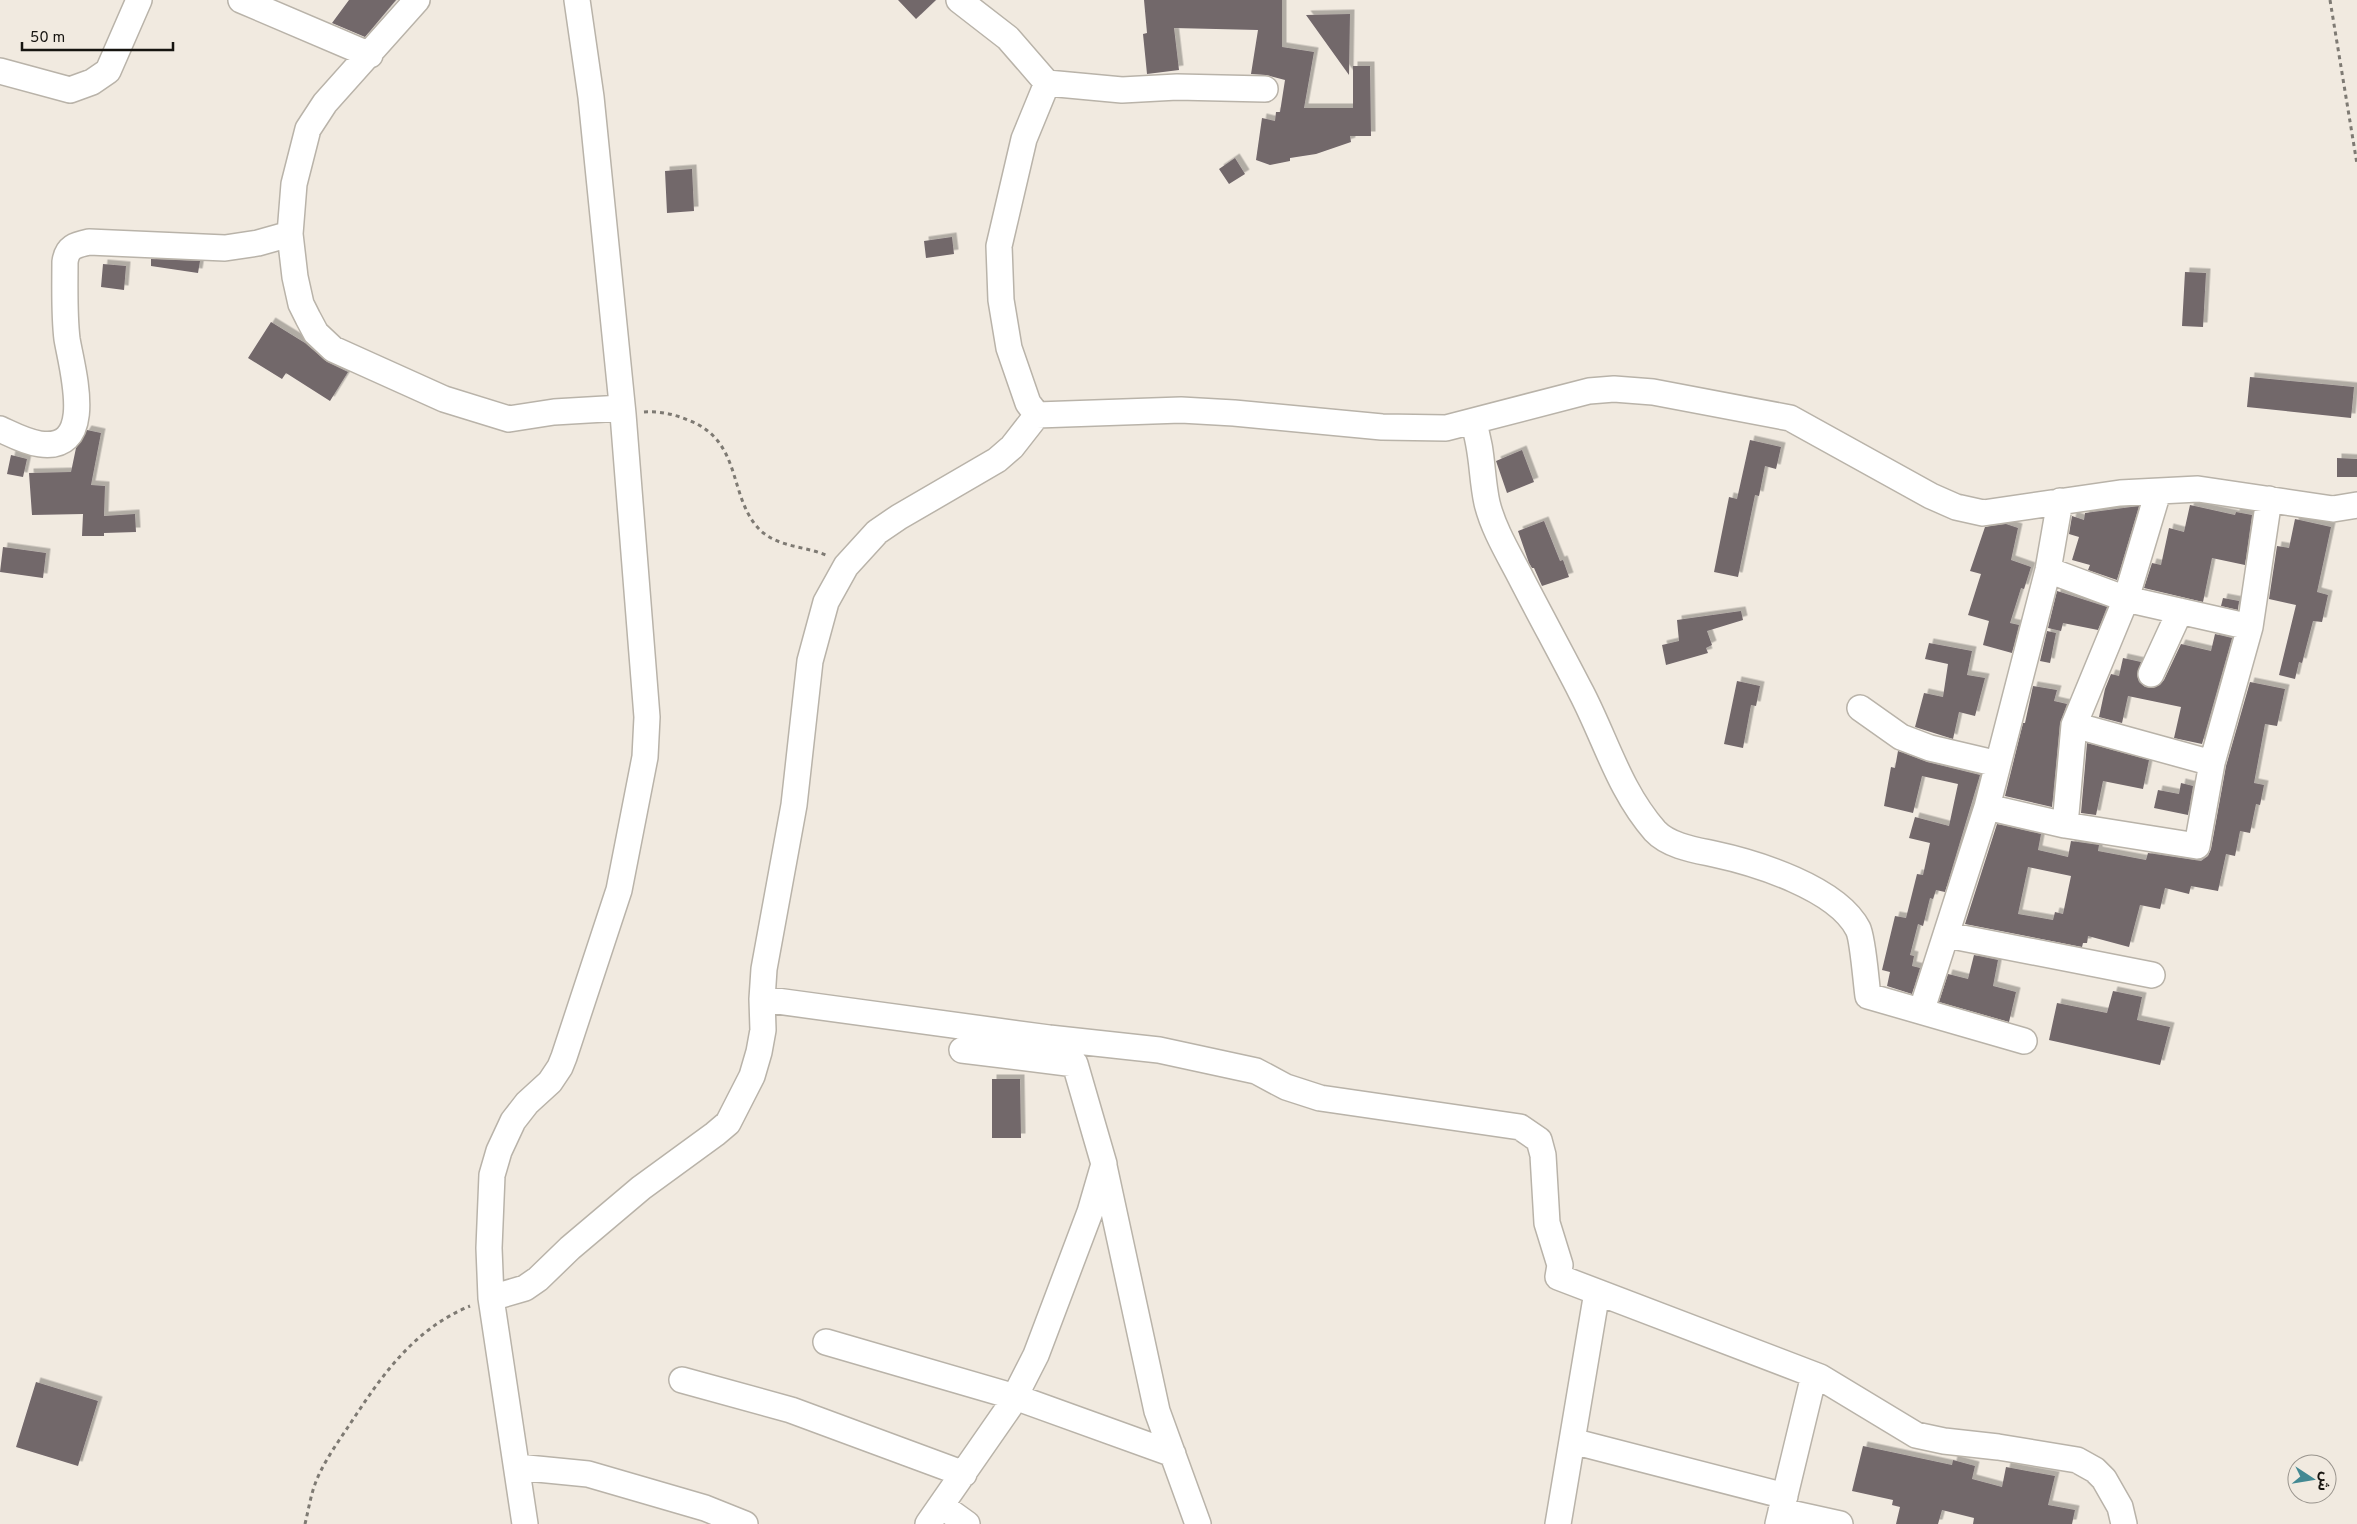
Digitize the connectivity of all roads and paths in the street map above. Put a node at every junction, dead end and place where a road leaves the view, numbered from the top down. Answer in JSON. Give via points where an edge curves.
{"nodes":[{"id":1,"x":140,"y":0,"type":"edge"},
{"id":2,"x":241,"y":0,"type":"edge"},
{"id":3,"x":417,"y":0,"type":"edge"},
{"id":4,"x":577,"y":0,"type":"edge"},
{"id":5,"x":2330,"y":0,"type":"edge"},
{"id":6,"x":967,"y":2,"type":"edge"},
{"id":7,"x":370,"y":54,"type":"junction"},
{"id":8,"x":0,"y":71,"type":"edge"},
{"id":9,"x":1046,"y":83,"type":"junction"},
{"id":10,"x":1265,"y":89,"type":"dead end"},
{"id":11,"x":2357,"y":164,"type":"edge"},
{"id":12,"x":290,"y":234,"type":"junction"},
{"id":13,"x":623,"y":411,"type":"junction"},
{"id":14,"x":1037,"y":415,"type":"junction"},
{"id":15,"x":1473,"y":422,"type":"junction"},
{"id":16,"x":0,"y":429,"type":"edge"},
{"id":17,"x":2158,"y":492,"type":"junction"},
{"id":18,"x":2269,"y":499,"type":"junction"},
{"id":19,"x":2060,"y":501,"type":"junction"},
{"id":20,"x":2357,"y":505,"type":"edge"},
{"id":21,"x":846,"y":566,"type":"junction"},
{"id":22,"x":2048,"y":570,"type":"junction"},
{"id":23,"x":2126,"y":599,"type":"junction"},
{"id":24,"x":2180,"y":611,"type":"junction"},
{"id":25,"x":2250,"y":627,"type":"junction"},
{"id":26,"x":2151,"y":674,"type":"dead end"},
{"id":27,"x":1860,"y":708,"type":"dead end"},
{"id":28,"x":2074,"y":724,"type":"junction"},
{"id":29,"x":2212,"y":763,"type":"junction"},
{"id":30,"x":1998,"y":764,"type":"junction"},
{"id":31,"x":1987,"y":807,"type":"junction"},
{"id":32,"x":2065,"y":825,"type":"junction"},
{"id":33,"x":1947,"y":935,"type":"junction"},
{"id":34,"x":2152,"y":975,"type":"dead end"},
{"id":35,"x":762,"y":999,"type":"junction"},
{"id":36,"x":1922,"y":1009,"type":"junction"},
{"id":37,"x":2024,"y":1041,"type":"dead end"},
{"id":38,"x":962,"y":1050,"type":"dead end"},
{"id":39,"x":1104,"y":1164,"type":"junction"},
{"id":40,"x":1597,"y":1292,"type":"junction"},
{"id":41,"x":491,"y":1298,"type":"junction"},
{"id":42,"x":826,"y":1342,"type":"dead end"},
{"id":43,"x":1814,"y":1375,"type":"junction"},
{"id":44,"x":682,"y":1380,"type":"dead end"},
{"id":45,"x":1015,"y":1397,"type":"junction"},
{"id":46,"x":1572,"y":1441,"type":"junction"},
{"id":47,"x":1173,"y":1454,"type":"junction"},
{"id":48,"x":517,"y":1468,"type":"junction"},
{"id":49,"x":964,"y":1474,"type":"junction"},
{"id":50,"x":1781,"y":1510,"type":"edge"},
{"id":51,"x":935,"y":1515,"type":"edge"},
{"id":52,"x":306,"y":1524,"type":"edge"},
{"id":53,"x":525,"y":1524,"type":"edge"},
{"id":54,"x":745,"y":1524,"type":"edge"},
{"id":55,"x":967,"y":1524,"type":"edge"},
{"id":56,"x":1198,"y":1524,"type":"edge"},
{"id":57,"x":1558,"y":1524,"type":"edge"},
{"id":58,"x":1840,"y":1524,"type":"edge"},
{"id":59,"x":2124,"y":1524,"type":"edge"}],
"edges":[{"from":1,"to":8,"type":"street","via":[[108,71],[92,82],[70,90]]},
{"from":2,"to":7,"type":"street"},
{"from":3,"to":7,"type":"street"},
{"from":4,"to":13,"type":"street","via":[[591,97]]},
{"from":5,"to":11,"type":"path"},
{"from":6,"to":9,"type":"street","via":[[1008,38]]},
{"from":7,"to":12,"type":"street","via":[[325,103],[308,129],[294,184]]},
{"from":9,"to":10,"type":"street","via":[[1122,90],[1177,87]]},
{"from":9,"to":14,"type":"street","via":[[1024,139],[999,246],[1001,300],[1009,348],[1028,403]]},
{"from":12,"to":13,"type":"street","via":[[301,304],[316,333],[333,349],[444,399],[509,419],[554,412]]},
{"from":12,"to":16,"type":"street","via":[[225,248],[108,242],[73,246],[65,262],[66,328],[77,392],[73,429],[64,440],[52,444],[39,444]]},
{"from":13,"to":21,"type":"path","via":[[676,415],[711,433],[730,461],[750,517],[761,531],[772,539],[796,548],[813,549]]},
{"from":13,"to":41,"type":"street","via":[[645,682],[644,757],[619,890],[564,1057],[550,1082],[513,1121],[492,1175]]},
{"from":14,"to":15,"type":"street","via":[[1181,410],[1382,427],[1446,428]]},
{"from":14,"to":21,"type":"street","via":[[1012,447],[997,460],[898,517],[878,532]]},
{"from":15,"to":19,"type":"street","via":[[1589,391],[1653,392],[1790,418],[1956,507],[1983,513]]},
{"from":15,"to":36,"type":"street","via":[[1480,441],[1487,504],[1637,810],[1656,832],[1675,844],[1768,869],[1824,894],[1858,929],[1868,996]]},
{"from":17,"to":18,"type":"street","via":[[2198,489]]},
{"from":17,"to":19,"type":"street"},
{"from":17,"to":23,"type":"street"},
{"from":18,"to":20,"type":"street","via":[[2333,509]]},
{"from":18,"to":25,"type":"street"},
{"from":19,"to":22,"type":"street"},
{"from":21,"to":35,"type":"street","via":[[826,602],[810,661],[794,805],[764,969]]},
{"from":22,"to":23,"type":"street"},
{"from":22,"to":30,"type":"street"},
{"from":23,"to":24,"type":"street"},
{"from":23,"to":28,"type":"street"},
{"from":24,"to":25,"type":"street"},
{"from":24,"to":26,"type":"street"},
{"from":25,"to":29,"type":"street"},
{"from":27,"to":30,"type":"street","via":[[1901,737],[1930,748]]},
{"from":28,"to":29,"type":"street"},
{"from":28,"to":32,"type":"street"},
{"from":29,"to":32,"type":"street","via":[[2197,846]]},
{"from":30,"to":31,"type":"street"},
{"from":31,"to":32,"type":"street"},
{"from":31,"to":33,"type":"street"},
{"from":33,"to":34,"type":"street"},
{"from":33,"to":36,"type":"street"},
{"from":35,"to":40,"type":"street","via":[[1159,1050],[1256,1071],[1286,1087],[1320,1098],[1520,1126],[1539,1140],[1544,1155],[1547,1223],[1560,1264],[1558,1277]]},
{"from":35,"to":41,"type":"street","via":[[763,1030],[759,1052],[752,1076],[728,1123],[641,1188],[538,1279],[525,1288]]},
{"from":36,"to":37,"type":"street"},
{"from":38,"to":39,"type":"street","via":[[1075,1064]]},
{"from":39,"to":45,"type":"street","via":[[1090,1212],[1036,1355]]},
{"from":39,"to":47,"type":"street","via":[[1157,1411]]},
{"from":40,"to":43,"type":"street"},
{"from":40,"to":46,"type":"street"},
{"from":41,"to":48,"type":"street"},
{"from":41,"to":52,"type":"path","via":[[458,1311],[428,1329],[400,1354],[368,1395],[326,1463],[314,1486]]},
{"from":42,"to":45,"type":"street"},
{"from":43,"to":50,"type":"street"},
{"from":43,"to":59,"type":"street","via":[[1916,1435],[2077,1460],[2095,1470],[2104,1480],[2120,1507]]},
{"from":44,"to":49,"type":"street","via":[[791,1410]]},
{"from":45,"to":47,"type":"street"},
{"from":45,"to":49,"type":"street"},
{"from":46,"to":50,"type":"street"},
{"from":46,"to":57,"type":"street"},
{"from":47,"to":56,"type":"street"},
{"from":48,"to":53,"type":"street"},
{"from":48,"to":54,"type":"street","via":[[588,1474],[705,1508]]},
{"from":49,"to":51,"type":"street"},
{"from":50,"to":58,"type":"street"},
{"from":51,"to":55,"type":"street"}]}
